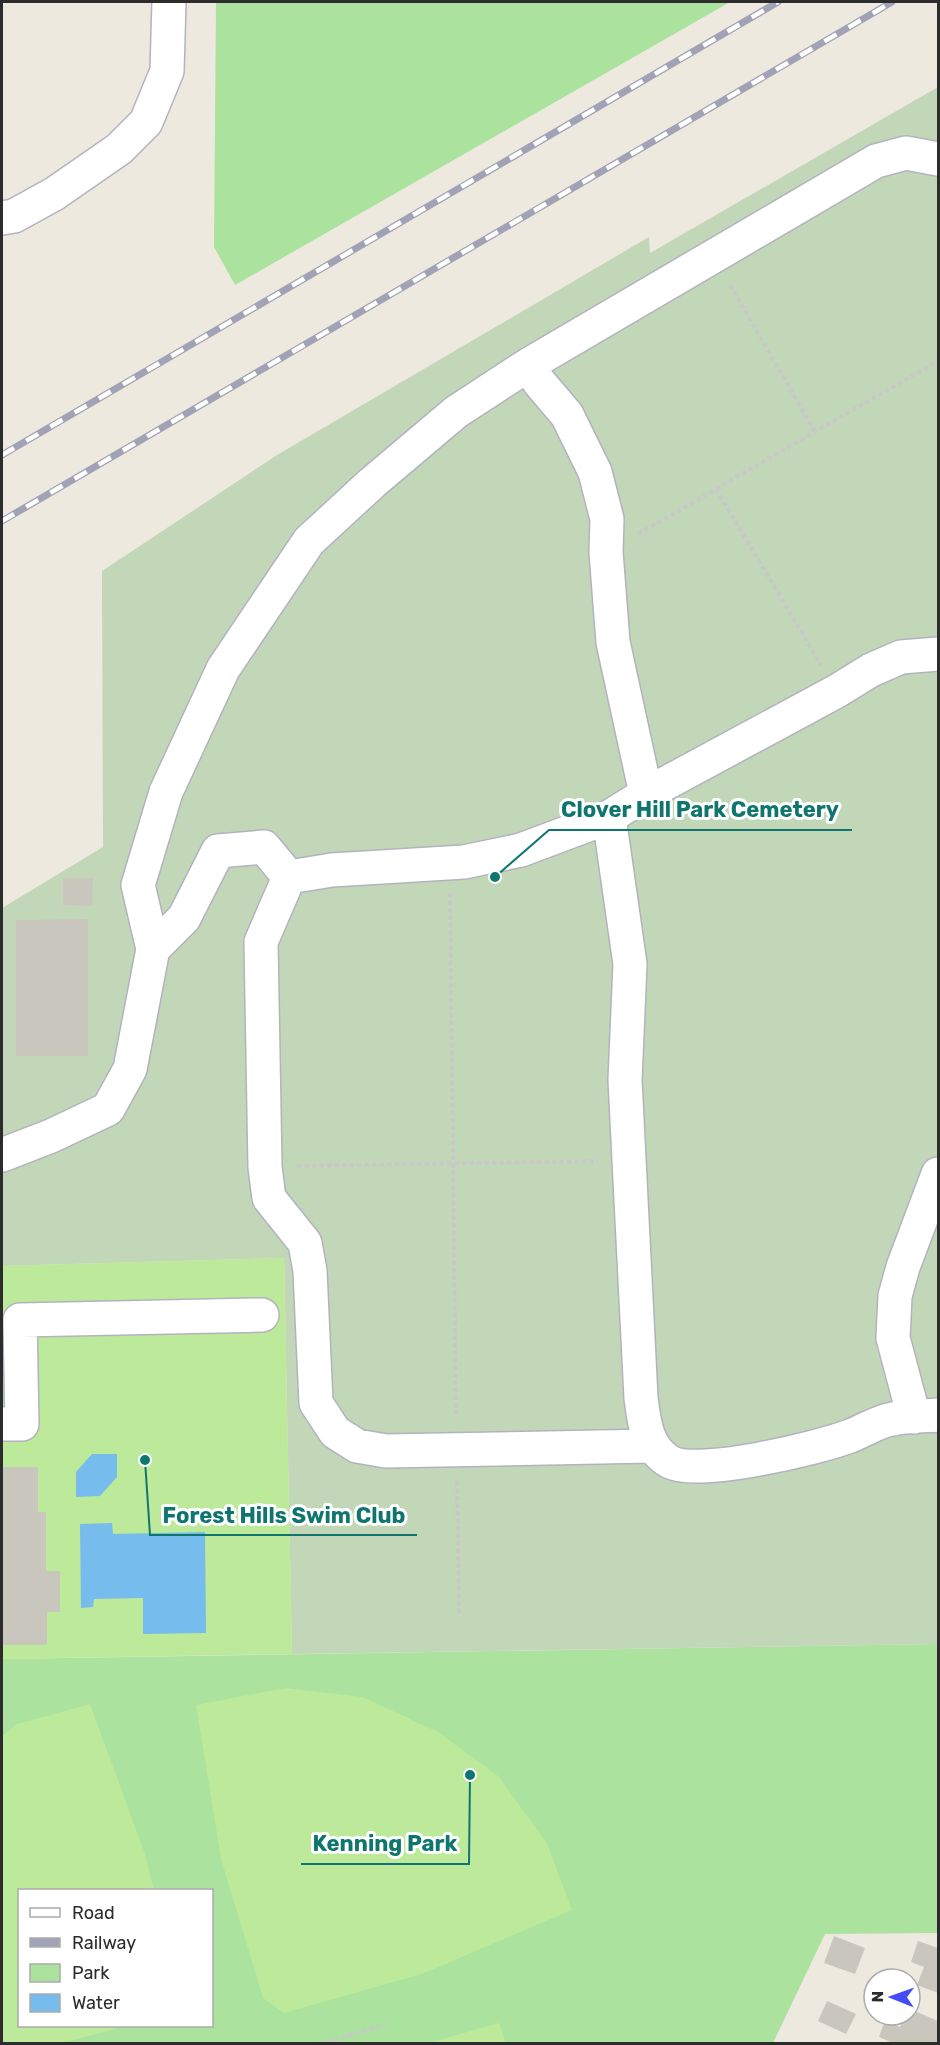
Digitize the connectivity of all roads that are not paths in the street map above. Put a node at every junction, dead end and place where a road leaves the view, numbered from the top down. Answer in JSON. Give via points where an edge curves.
{"nodes":[{"id":1,"x":169,"y":2,"type":"edge"},
{"id":2,"x":939,"y":159,"type":"edge"},
{"id":3,"x":2,"y":218,"type":"edge"},
{"id":4,"x":528,"y":365,"type":"junction"},
{"id":5,"x":939,"y":654,"type":"edge"},
{"id":6,"x":646,"y":794,"type":"junction"},
{"id":7,"x":609,"y":817,"type":"junction"},
{"id":8,"x":289,"y":877,"type":"junction"},
{"id":9,"x":153,"y":949,"type":"junction"},
{"id":10,"x":2,"y":1155,"type":"edge"},
{"id":11,"x":939,"y":1174,"type":"edge"},
{"id":12,"x":262,"y":1315,"type":"dead end"},
{"id":13,"x":926,"y":1416,"type":"edge"},
{"id":14,"x":2,"y":1424,"type":"edge"},
{"id":15,"x":652,"y":1446,"type":"junction"}],
"edges":[{"from":1,"to":3,"type":"lane","via":[[167,70],[146,122],[119,149],[54,194],[14,216]]},
{"from":2,"to":4,"type":"lane","via":[[906,153],[876,161]]},
{"from":4,"to":6,"type":"lane","via":[[567,415],[595,472],[607,519],[613,642]]},
{"from":4,"to":9,"type":"lane","via":[[456,412],[372,483],[309,541],[265,603],[223,669],[166,792],[138,885]]},
{"from":5,"to":6,"type":"lane","via":[[901,657],[871,670]]},
{"from":6,"to":7,"type":"lane"},
{"from":7,"to":8,"type":"lane","via":[[521,850],[464,862],[332,870]]},
{"from":7,"to":15,"type":"lane","via":[[630,964],[625,1080],[641,1398],[644,1426]]},
{"from":8,"to":9,"type":"lane","via":[[264,847],[218,851],[184,918]]},
{"from":8,"to":15,"type":"lane","via":[[261,942],[265,1167],[269,1198],[305,1243],[310,1271],[316,1403],[335,1432],[357,1446],[386,1451]]},
{"from":9,"to":10,"type":"lane","via":[[130,1069],[108,1109]]},
{"from":11,"to":13,"type":"lane","via":[[895,1296],[893,1338]]},
{"from":12,"to":14,"type":"lane","via":[[20,1320],[22,1424]]},
{"from":13,"to":15,"type":"lane","via":[[891,1419],[850,1437],[781,1456],[695,1468],[671,1462]]}]}
